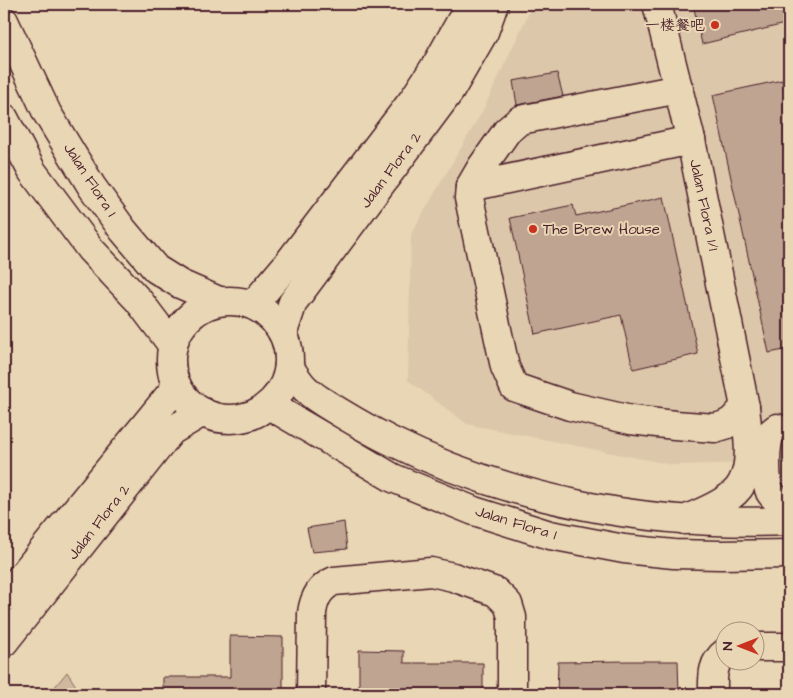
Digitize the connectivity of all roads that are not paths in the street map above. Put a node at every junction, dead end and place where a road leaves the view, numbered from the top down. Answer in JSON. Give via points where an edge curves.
{"nodes":[{"id":1,"x":469,"y":4,"type":"edge"},
{"id":2,"x":494,"y":4,"type":"edge"},
{"id":3,"x":658,"y":4,"type":"edge"},
{"id":4,"x":4,"y":20,"type":"edge"},
{"id":5,"x":679,"y":89,"type":"junction"},
{"id":6,"x":4,"y":118,"type":"edge"},
{"id":7,"x":691,"y":140,"type":"junction"},
{"id":8,"x":470,"y":187,"type":"junction"},
{"id":9,"x":219,"y":301,"type":"junction"},
{"id":10,"x":253,"y":305,"type":"junction"},
{"id":11,"x":283,"y":332,"type":"junction"},
{"id":12,"x":173,"y":346,"type":"junction"},
{"id":13,"x":289,"y":367,"type":"junction"},
{"id":14,"x":177,"y":386,"type":"junction"},
{"id":15,"x":268,"y":405,"type":"junction"},
{"id":16,"x":746,"y":407,"type":"junction"},
{"id":17,"x":203,"y":412,"type":"junction"},
{"id":18,"x":783,"y":427,"type":"edge"},
{"id":19,"x":789,"y":506,"type":"edge"},
{"id":20,"x":685,"y":520,"type":"junction"},
{"id":21,"x":789,"y":521,"type":"edge"},
{"id":22,"x":789,"y":554,"type":"edge"},
{"id":23,"x":4,"y":598,"type":"edge"},
{"id":24,"x":4,"y":642,"type":"edge"},
{"id":25,"x":766,"y":647,"type":"edge"},
{"id":26,"x":789,"y":647,"type":"edge"},
{"id":27,"x":716,"y":665,"type":"edge"},
{"id":28,"x":311,"y":694,"type":"edge"},
{"id":29,"x":512,"y":694,"type":"edge"},
{"id":30,"x":713,"y":694,"type":"edge"}],
"edges":[{"from":1,"to":10,"type":"street","name":"Jalan Flora 2","via":[[413,100]]},
{"from":2,"to":11,"type":"street","name":"Jalan Flora 2","via":[[484,32],[450,91],[293,302]]},
{"from":3,"to":5,"type":"street","name":"Jalan Flora 1/1"},
{"from":4,"to":9,"type":"street","name":"Jalan Flora 1","via":[[47,113],[123,230],[156,269],[180,284]]},
{"from":5,"to":7,"type":"street","name":"Jalan Flora 1/1"},
{"from":5,"to":8,"type":"street","via":[[520,120],[507,131]]},
{"from":6,"to":12,"type":"street","via":[[32,171],[91,250],[139,301]]},
{"from":7,"to":8,"type":"street"},
{"from":7,"to":16,"type":"street","name":"Jalan Flora 1/1"},
{"from":8,"to":16,"type":"street","via":[[469,198],[505,367],[514,387],[570,406],[631,420],[675,425],[716,428],[732,421]]},
{"from":9,"to":10,"type":"street","name":"Jalan Flora 1"},
{"from":9,"to":12,"type":"street","name":"Jalan Flora 1","via":[[189,317]]},
{"from":10,"to":11,"type":"street","name":"Jalan Flora 1","via":[[270,316]]},
{"from":11,"to":13,"type":"street","name":"Jalan Flora 1"},
{"from":12,"to":14,"type":"street","name":"Jalan Flora 1","via":[[172,366]]},
{"from":13,"to":15,"type":"street","name":"Jalan Flora 1","via":[[278,394]]},
{"from":13,"to":20,"type":"street","name":"Jalan Flora 1","via":[[307,391],[356,423],[418,454],[489,482],[547,498]]},
{"from":14,"to":17,"type":"street","name":"Jalan Flora 1","via":[[188,401]]},
{"from":14,"to":23,"type":"street","name":"Jalan Flora 2"},
{"from":15,"to":17,"type":"street","name":"Jalan Flora 1","via":[[254,414],[237,418],[220,418]]},
{"from":15,"to":22,"type":"street","name":"Jalan Flora 1","via":[[393,478],[474,511],[550,535],[624,549],[674,554]]},
{"from":16,"to":18,"type":"street","via":[[760,420]]},
{"from":16,"to":20,"type":"street","name":"Jalan Flora 1/1","via":[[748,452],[742,484],[717,505]]},
{"from":17,"to":24,"type":"street","name":"Jalan Flora 2","via":[[172,431]]},
{"from":18,"to":19,"type":"street","via":[[771,433],[767,442],[767,482],[774,497]]},
{"from":20,"to":21,"type":"street","name":"Jalan Flora 1"},
{"from":25,"to":26,"type":"street"},
{"from":27,"to":30,"type":"street"},
{"from":28,"to":29,"type":"street","via":[[312,612],[322,588],[334,581],[431,572],[492,589],[505,599],[512,617]]}]}
